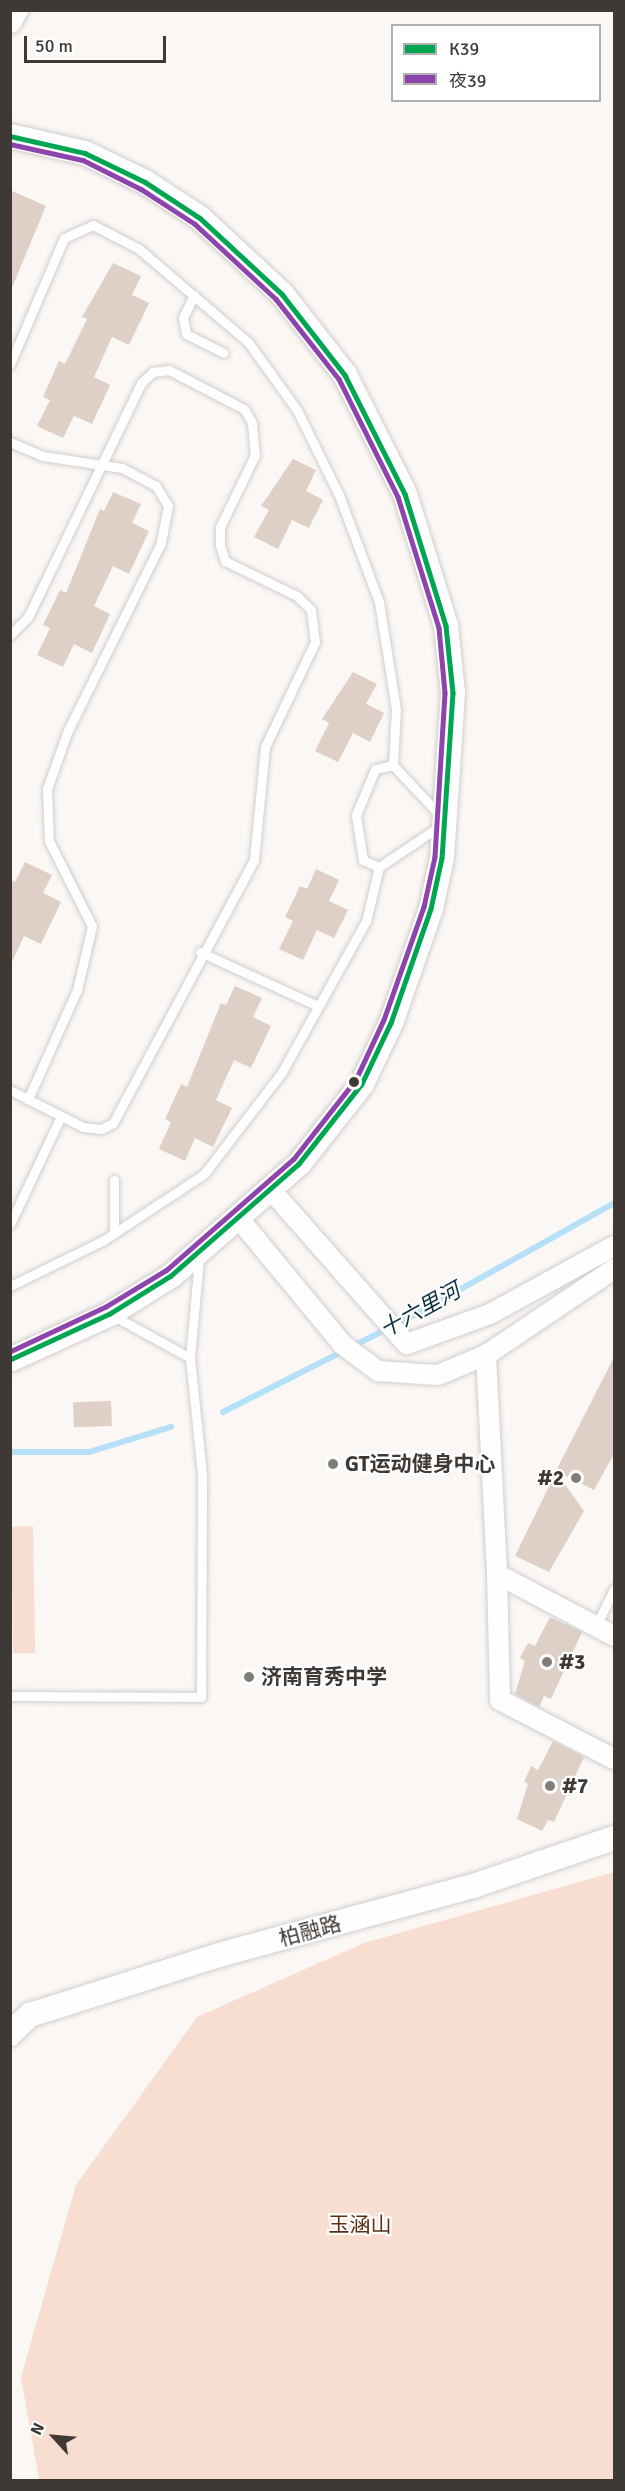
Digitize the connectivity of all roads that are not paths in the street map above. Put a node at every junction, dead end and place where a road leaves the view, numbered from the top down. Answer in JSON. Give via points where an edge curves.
{"nodes":[{"id":1,"x":16,"y":10,"type":"edge"},
{"id":2,"x":10,"y":21,"type":"edge"},
{"id":3,"x":10,"y":136,"type":"edge"},
{"id":4,"x":194,"y":295,"type":"junction"},
{"id":5,"x":224,"y":353,"type":"dead end"},
{"id":6,"x":10,"y":364,"type":"edge"},
{"id":7,"x":10,"y":442,"type":"edge"},
{"id":8,"x":101,"y":465,"type":"junction"},
{"id":9,"x":10,"y":635,"type":"edge"},
{"id":10,"x":393,"y":765,"type":"junction"},
{"id":11,"x":446,"y":822,"type":"junction"},
{"id":12,"x":379,"y":867,"type":"junction"},
{"id":13,"x":200,"y":952,"type":"junction"},
{"id":14,"x":318,"y":1006,"type":"junction"},
{"id":15,"x":10,"y":1090,"type":"edge"},
{"id":16,"x":28,"y":1099,"type":"junction"},
{"id":17,"x":62,"y":1116,"type":"junction"},
{"id":18,"x":114,"y":1180,"type":"dead end"},
{"id":19,"x":271,"y":1190,"type":"junction"},
{"id":20,"x":240,"y":1220,"type":"junction"},
{"id":21,"x":10,"y":1224,"type":"edge"},
{"id":22,"x":114,"y":1233,"type":"junction"},
{"id":23,"x":615,"y":1246,"type":"edge"},
{"id":24,"x":199,"y":1254,"type":"junction"},
{"id":25,"x":615,"y":1269,"type":"edge"},
{"id":26,"x":11,"y":1285,"type":"edge"},
{"id":27,"x":110,"y":1314,"type":"junction"},
{"id":28,"x":486,"y":1355,"type":"junction"},
{"id":29,"x":190,"y":1358,"type":"junction"},
{"id":30,"x":10,"y":1360,"type":"edge"},
{"id":31,"x":497,"y":1574,"type":"junction"},
{"id":32,"x":615,"y":1589,"type":"edge"},
{"id":33,"x":596,"y":1626,"type":"junction"},
{"id":34,"x":615,"y":1636,"type":"edge"},
{"id":35,"x":10,"y":1696,"type":"edge"},
{"id":36,"x":615,"y":1760,"type":"edge"},
{"id":37,"x":615,"y":1838,"type":"edge"},
{"id":38,"x":10,"y":2034,"type":"edge"}],
"edges":[{"from":1,"to":2,"type":"street"},
{"from":3,"to":11,"type":"street","via":[[85,153],[146,182],[200,218],[282,294],[345,375],[405,494],[446,626],[453,693]]},
{"from":4,"to":5,"type":"lane","via":[[183,318],[186,334]]},
{"from":4,"to":6,"type":"lane","via":[[139,249],[93,225],[64,238]]},
{"from":4,"to":10,"type":"lane","via":[[248,342],[297,410],[339,495],[379,602],[396,709]]},
{"from":7,"to":8,"type":"lane","via":[[43,456]]},
{"from":8,"to":9,"type":"lane","via":[[28,617]]},
{"from":8,"to":13,"type":"lane","via":[[141,383],[153,372],[169,370],[244,409],[252,423],[255,455],[220,527],[225,561],[297,596],[311,610],[315,642],[266,747],[254,860]]},
{"from":8,"to":16,"type":"lane","via":[[122,468],[156,486],[168,506],[161,543],[68,730],[47,789],[49,841],[92,926],[77,990]]},
{"from":10,"to":11,"type":"lane"},
{"from":10,"to":12,"type":"lane","via":[[375,769],[356,815],[363,860]]},
{"from":11,"to":12,"type":"lane"},
{"from":11,"to":19,"type":"street","via":[[424,932],[363,1084]]},
{"from":12,"to":14,"type":"lane","via":[[366,921]]},
{"from":13,"to":14,"type":"lane"},
{"from":13,"to":17,"type":"lane","via":[[113,1123],[100,1129],[83,1127]]},
{"from":14,"to":22,"type":"lane","via":[[282,1072],[204,1174]]},
{"from":15,"to":16,"type":"lane"},
{"from":16,"to":17,"type":"lane"},
{"from":17,"to":21,"type":"lane"},
{"from":18,"to":22,"type":"lane"},
{"from":19,"to":20,"type":"street"},
{"from":19,"to":23,"type":"street","via":[[407,1344],[490,1314]]},
{"from":20,"to":24,"type":"street"},
{"from":20,"to":28,"type":"street","via":[[350,1350],[378,1371],[407,1376],[438,1375]]},
{"from":22,"to":26,"type":"lane"},
{"from":24,"to":27,"type":"street"},
{"from":24,"to":29,"type":"lane"},
{"from":25,"to":28,"type":"street"},
{"from":27,"to":29,"type":"lane"},
{"from":27,"to":30,"type":"street"},
{"from":28,"to":31,"type":"street"},
{"from":29,"to":35,"type":"lane","via":[[202,1474],[201,1696]]},
{"from":31,"to":33,"type":"street"},
{"from":31,"to":36,"type":"street","via":[[500,1700]]},
{"from":32,"to":33,"type":"lane"},
{"from":33,"to":34,"type":"street"},
{"from":37,"to":38,"type":"street","name":"柏融路","via":[[473,1887],[219,1955],[30,2015]]}]}
